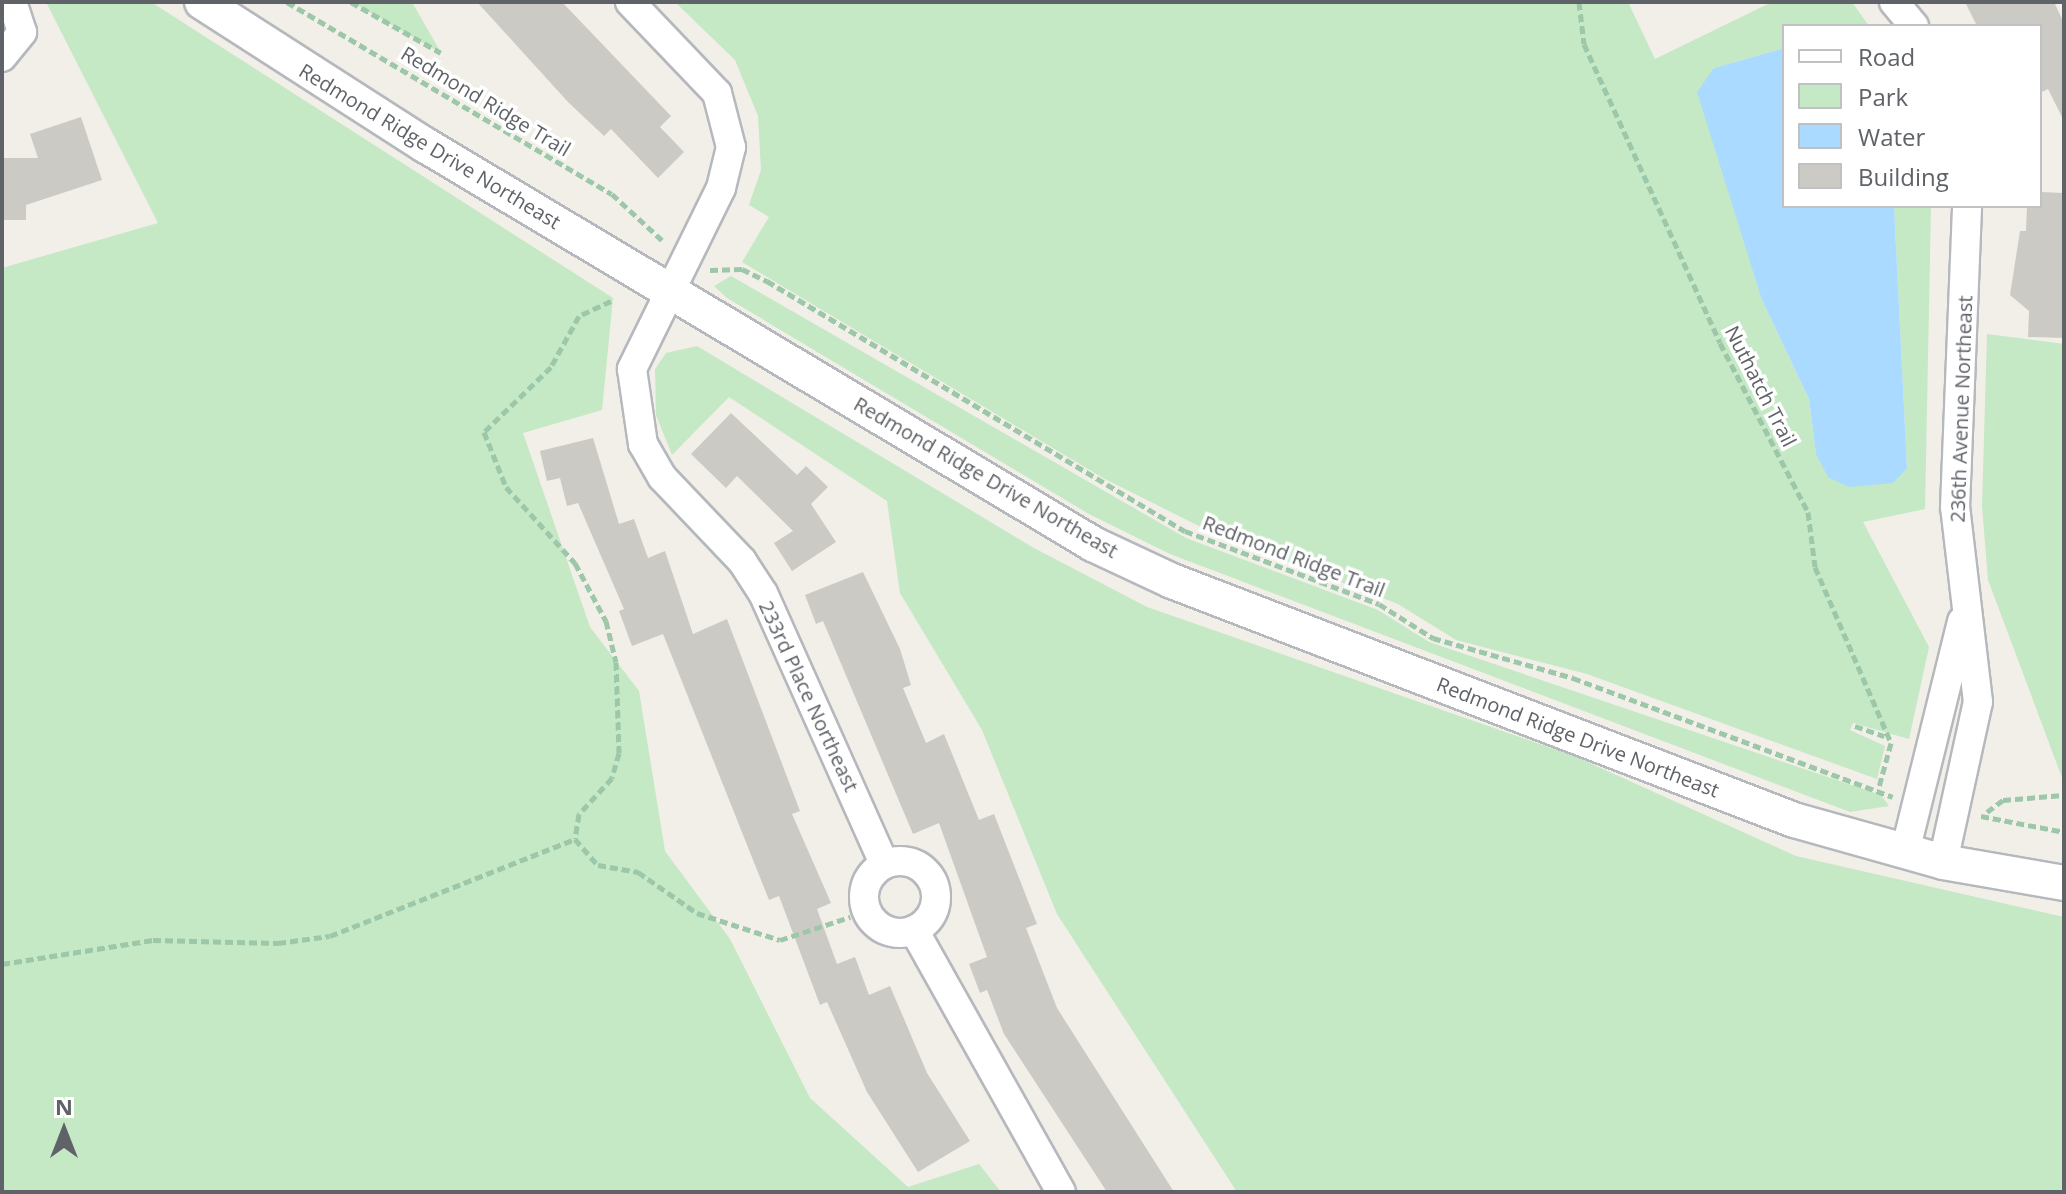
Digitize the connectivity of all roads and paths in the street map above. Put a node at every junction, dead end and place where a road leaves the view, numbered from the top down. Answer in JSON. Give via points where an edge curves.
{"nodes":[{"id":1,"x":12,"y":2,"type":"edge"},
{"id":2,"x":202,"y":2,"type":"edge"},
{"id":3,"x":287,"y":2,"type":"edge"},
{"id":4,"x":351,"y":2,"type":"edge"},
{"id":5,"x":630,"y":2,"type":"edge"},
{"id":6,"x":1579,"y":2,"type":"edge"},
{"id":7,"x":1894,"y":2,"type":"edge"},
{"id":8,"x":1912,"y":24,"type":"edge"},
{"id":9,"x":441,"y":53,"type":"dead end"},
{"id":10,"x":2,"y":57,"type":"edge"},
{"id":11,"x":1967,"y":208,"type":"edge"},
{"id":12,"x":659,"y":238,"type":"dead end"},
{"id":13,"x":719,"y":269,"type":"dead end"},
{"id":14,"x":672,"y":290,"type":"junction"},
{"id":15,"x":611,"y":301,"type":"dead end"},
{"id":16,"x":1964,"y":612,"type":"junction"},
{"id":17,"x":1855,"y":726,"type":"dead end"},
{"id":18,"x":1885,"y":737,"type":"junction"},
{"id":19,"x":1879,"y":787,"type":"junction"},
{"id":20,"x":2064,"y":795,"type":"edge"},
{"id":21,"x":1892,"y":797,"type":"dead end"},
{"id":22,"x":1987,"y":812,"type":"dead end"},
{"id":23,"x":1996,"y":819,"type":"dead end"},
{"id":24,"x":2064,"y":832,"type":"edge"},
{"id":25,"x":575,"y":839,"type":"junction"},
{"id":26,"x":1905,"y":852,"type":"junction"},
{"id":27,"x":1943,"y":862,"type":"junction"},
{"id":28,"x":884,"y":864,"type":"junction"},
{"id":29,"x":2064,"y":883,"type":"edge"},
{"id":30,"x":850,"y":917,"type":"dead end"},
{"id":31,"x":914,"y":930,"type":"junction"},
{"id":32,"x":2,"y":964,"type":"edge"},
{"id":33,"x":1061,"y":1192,"type":"edge"}],
"edges":[{"from":1,"to":10,"type":"street","via":[[22,32]]},
{"from":2,"to":14,"type":"street","name":"Redmond Ridge Drive Northeast","via":[[332,88]]},
{"from":3,"to":12,"type":"path","name":"Redmond Ridge Trail","via":[[612,194]]},
{"from":4,"to":9,"type":"path","name":"Redmond Ridge Trail"},
{"from":5,"to":14,"type":"street","name":"233rd Place Northeast","via":[[717,93],[731,147],[721,188]]},
{"from":6,"to":18,"type":"path","name":"Nuthatch Trail","via":[[1584,44],[1720,343],[1808,512],[1815,567]]},
{"from":7,"to":8,"type":"street"},
{"from":11,"to":16,"type":"street","name":"236th Avenue Northeast","via":[[1955,507]]},
{"from":13,"to":19,"type":"path","name":"Redmond Ridge Trail","via":[[767,281],[1185,531],[1379,604],[1433,638],[1573,678]]},
{"from":14,"to":26,"type":"street","name":"Redmond Ridge Drive Northeast","via":[[1093,544],[1172,581],[1794,820]]},
{"from":14,"to":28,"type":"street","name":"233rd Place Northeast","via":[[632,369],[643,444],[662,477],[742,561],[763,593]]},
{"from":15,"to":25,"type":"path","via":[[570,326],[551,367],[484,432],[506,487],[575,563],[606,621],[616,662],[619,753],[612,778],[579,814]]},
{"from":16,"to":26,"type":"street","name":"236th Avenue Northeast"},
{"from":16,"to":27,"type":"street","name":"236th Avenue Northeast","via":[[1978,702]]},
{"from":17,"to":18,"type":"path"},
{"from":18,"to":19,"type":"path","name":"Nuthatch Trail","via":[[1891,756]]},
{"from":19,"to":21,"type":"path","name":"Redmond Ridge Trail"},
{"from":20,"to":22,"type":"path","via":[[2003,800]]},
{"from":23,"to":24,"type":"path"},
{"from":25,"to":30,"type":"path","via":[[598,865],[638,872],[697,913],[780,940]]},
{"from":25,"to":32,"type":"path","via":[[330,936],[278,943],[153,940]]},
{"from":26,"to":27,"type":"street","name":"Redmond Ridge Drive Northeast"},
{"from":27,"to":29,"type":"street","name":"Redmond Ridge Drive Northeast"},
{"from":28,"to":31,"type":"street","via":[[864,891],[868,913],[884,930]]},
{"from":28,"to":31,"type":"street","via":[[909,861],[935,886],[934,910]]},
{"from":31,"to":33,"type":"street"}]}
